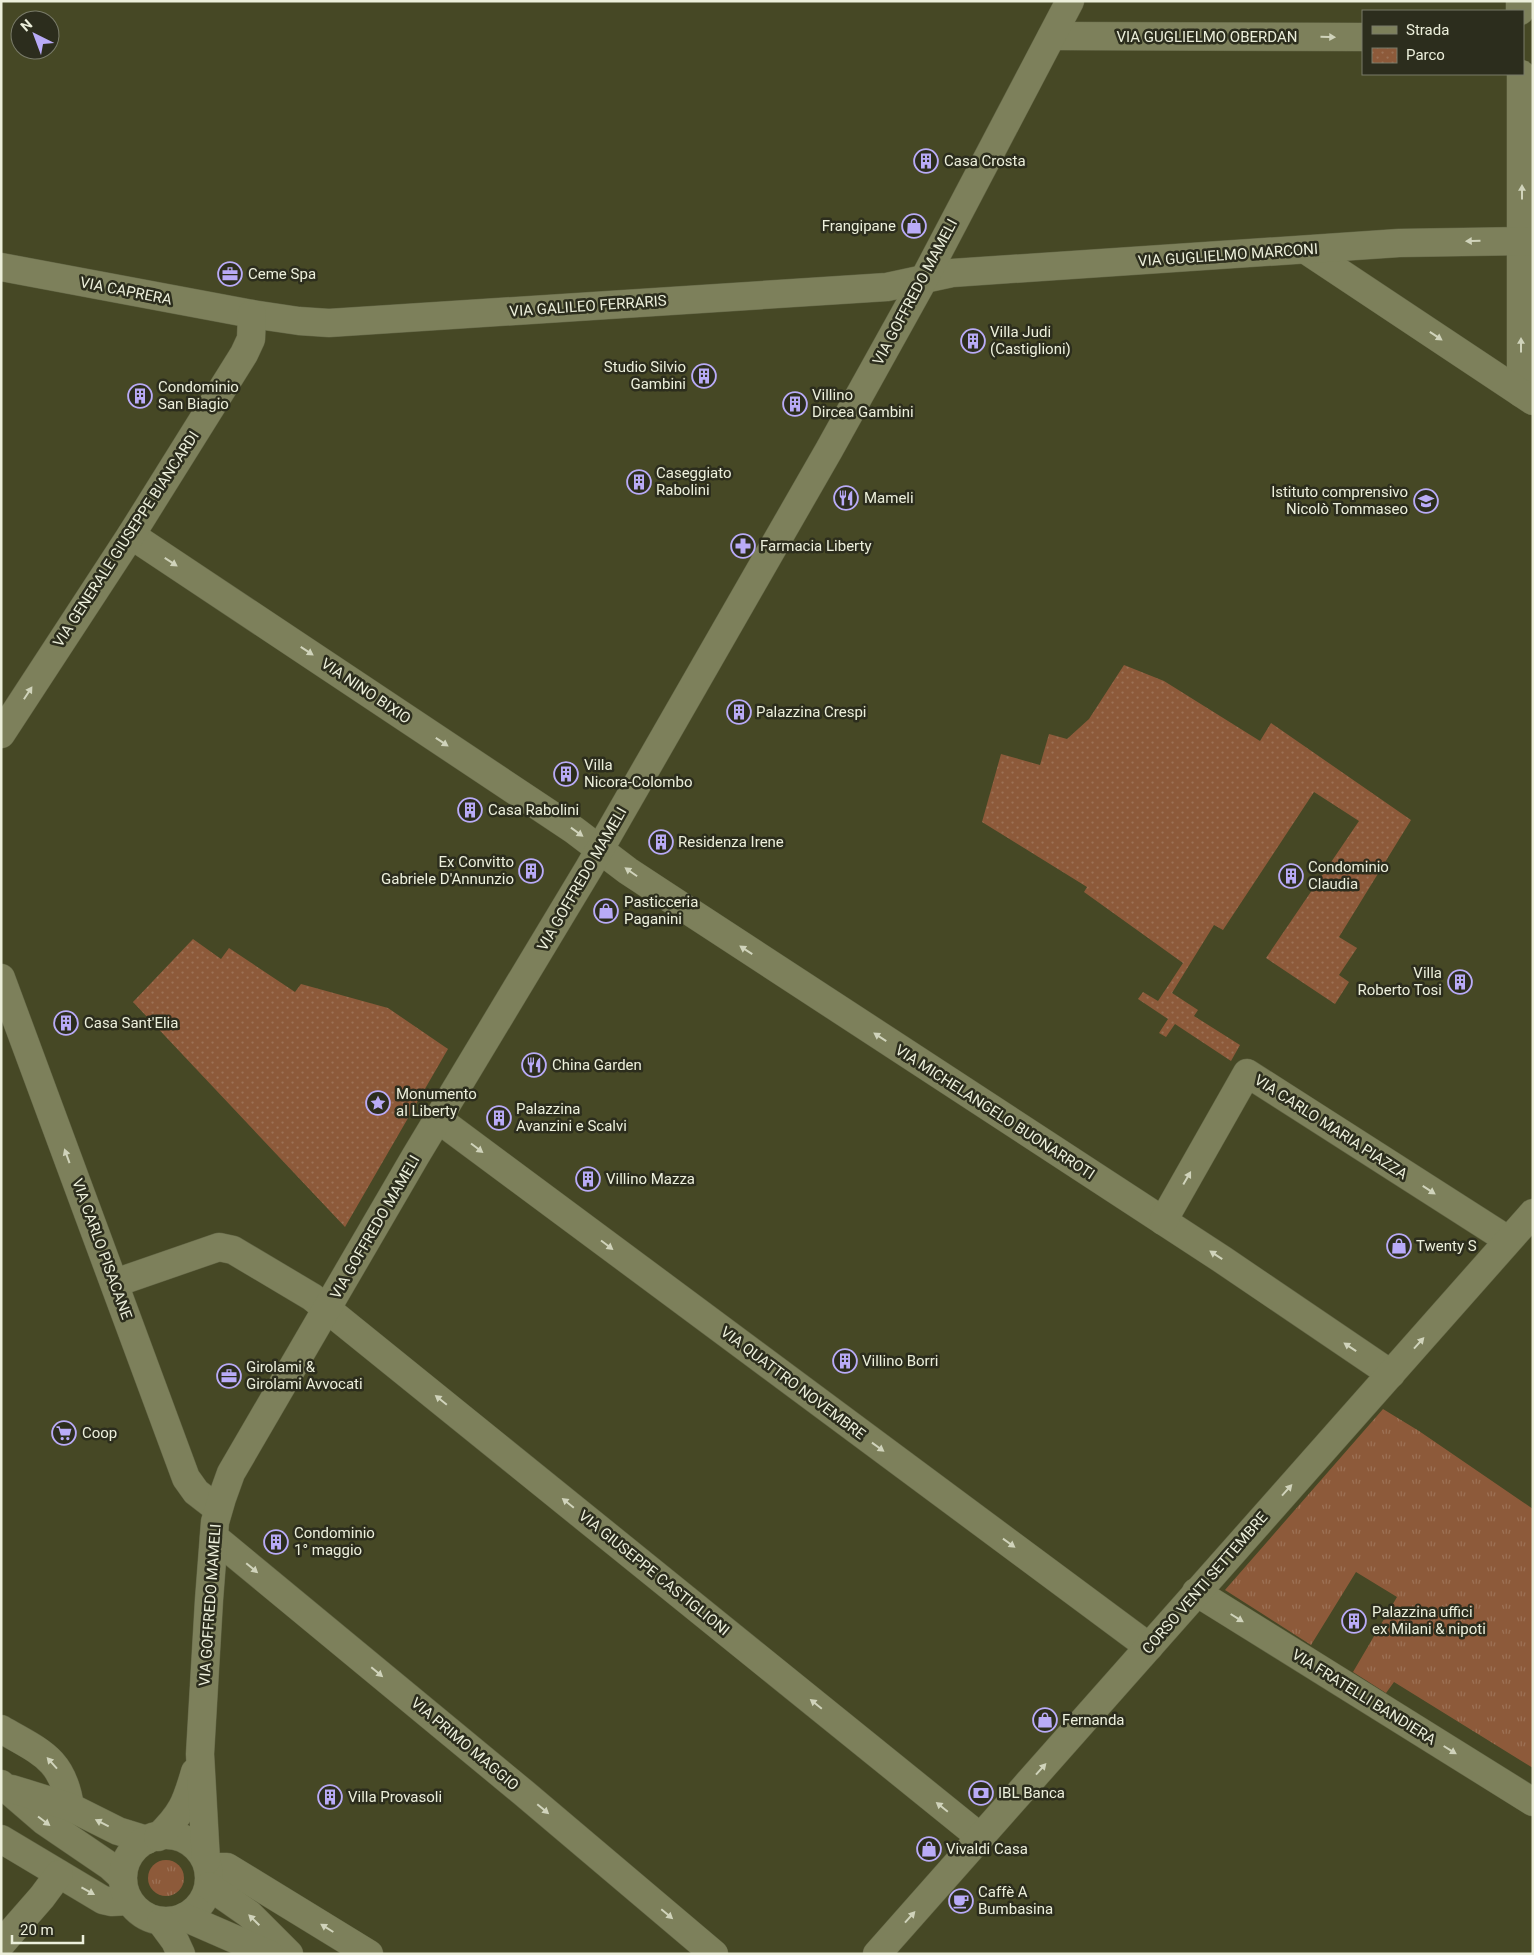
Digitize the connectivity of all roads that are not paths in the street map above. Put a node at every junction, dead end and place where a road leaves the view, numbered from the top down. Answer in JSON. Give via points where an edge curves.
{"nodes":[{"id":1,"x":1070,"y":1,"type":"edge"},
{"id":2,"x":1052,"y":36,"type":"junction"},
{"id":3,"x":1362,"y":38,"type":"edge"},
{"id":4,"x":1521,"y":75,"type":"edge"},
{"id":5,"x":1527,"y":240,"type":"edge"},
{"id":6,"x":1399,"y":244,"type":"junction"},
{"id":7,"x":1306,"y":250,"type":"junction"},
{"id":8,"x":1,"y":267,"type":"edge"},
{"id":9,"x":924,"y":279,"type":"junction"},
{"id":10,"x":1354,"y":281,"type":"junction"},
{"id":11,"x":252,"y":314,"type":"junction"},
{"id":12,"x":1527,"y":397,"type":"edge"},
{"id":13,"x":131,"y":534,"type":"junction"},
{"id":14,"x":1,"y":734,"type":"edge"},
{"id":15,"x":599,"y":849,"type":"junction"},
{"id":16,"x":1,"y":978,"type":"edge"},
{"id":17,"x":438,"y":1119,"type":"junction"},
{"id":18,"x":1533,"y":1213,"type":"edge"},
{"id":19,"x":1162,"y":1220,"type":"junction"},
{"id":20,"x":1508,"y":1240,"type":"junction"},
{"id":21,"x":115,"y":1284,"type":"junction"},
{"id":22,"x":327,"y":1308,"type":"junction"},
{"id":23,"x":1390,"y":1374,"type":"junction"},
{"id":24,"x":218,"y":1509,"type":"junction"},
{"id":25,"x":214,"y":1537,"type":"junction"},
{"id":26,"x":1196,"y":1592,"type":"junction"},
{"id":27,"x":1149,"y":1647,"type":"junction"},
{"id":28,"x":1,"y":1729,"type":"edge"},
{"id":29,"x":200,"y":1754,"type":"junction"},
{"id":30,"x":4,"y":1786,"type":"edge"},
{"id":31,"x":1533,"y":1802,"type":"edge"},
{"id":32,"x":70,"y":1807,"type":"junction"},
{"id":33,"x":980,"y":1837,"type":"junction"},
{"id":34,"x":152,"y":1838,"type":"junction"},
{"id":35,"x":1,"y":1839,"type":"edge"},
{"id":36,"x":208,"y":1871,"type":"junction"},
{"id":37,"x":59,"y":1874,"type":"junction"},
{"id":38,"x":125,"y":1889,"type":"junction"},
{"id":39,"x":172,"y":1920,"type":"junction"},
{"id":40,"x":1,"y":1944,"type":"edge"},
{"id":41,"x":181,"y":1954,"type":"edge"},
{"id":42,"x":269,"y":1954,"type":"edge"},
{"id":43,"x":289,"y":1954,"type":"edge"},
{"id":44,"x":369,"y":1954,"type":"edge"},
{"id":45,"x":714,"y":1954,"type":"edge"},
{"id":46,"x":877,"y":1954,"type":"edge"}],
"edges":[{"from":1,"to":2,"type":"street","name":"VIA GOFFREDO MAMELI"},
{"from":2,"to":3,"type":"street","name":"VIA GUGLIELMO OBERDAN","one_way":true},
{"from":2,"to":9,"type":"street","name":"VIA GOFFREDO MAMELI"},
{"from":5,"to":4,"type":"street","one_way":true},
{"from":5,"to":6,"type":"street","name":"VIA GUGLIELMO MARCONI","one_way":true},
{"from":12,"to":5,"type":"street","one_way":true},
{"from":6,"to":7,"type":"street","name":"VIA GUGLIELMO MARCONI"},
{"from":6,"to":10,"type":"street","via":[[1365,257],[1356,270]]},
{"from":7,"to":9,"type":"street","name":"VIA GUGLIELMO MARCONI","via":[[952,273]]},
{"from":7,"to":10,"type":"street"},
{"from":8,"to":11,"type":"street","name":"VIA CAPRERA"},
{"from":9,"to":11,"type":"street","name":"VIA GALILEO FERRARIS","via":[[887,286],[359,322],[299,322]]},
{"from":9,"to":15,"type":"street","name":"VIA GOFFREDO MAMELI"},
{"from":10,"to":12,"type":"street","one_way":true},
{"from":11,"to":13,"type":"street","name":"VIA GENERALE GIUSEPPE BIANCARDI","via":[[251,339],[244,354]]},
{"from":14,"to":13,"type":"street","name":"VIA GENERALE GIUSEPPE BIANCARDI","one_way":true},
{"from":13,"to":15,"type":"street","name":"VIA NINO BIXIO","one_way":true},
{"from":15,"to":17,"type":"street","name":"VIA GOFFREDO MAMELI"},
{"from":19,"to":15,"type":"street","name":"VIA MICHELANGELO BUONARROTI","one_way":true,"via":[[756,956]]},
{"from":21,"to":16,"type":"street","name":"VIA CARLO PISACANE","one_way":true},
{"from":17,"to":22,"type":"street","name":"VIA GOFFREDO MAMELI"},
{"from":17,"to":27,"type":"street","name":"VIA QUATTRO NOVEMBRE","one_way":true},
{"from":18,"to":20,"type":"street","name":"CORSO VENTI SETTEMBRE"},
{"from":19,"to":20,"type":"street","name":"VIA CARLO MARIA PIAZZA","one_way":true,"via":[[1247,1073]]},
{"from":23,"to":19,"type":"street","name":"VIA MICHELANGELO BUONARROTI","one_way":true},
{"from":23,"to":20,"type":"street","name":"CORSO VENTI SETTEMBRE","one_way":true},
{"from":21,"to":22,"type":"street","name":"VIA GIUSEPPE CASTIGLIONI","via":[[218,1247],[233,1250]]},
{"from":21,"to":24,"type":"street","name":"VIA CARLO PISACANE","via":[[186,1478],[196,1492]]},
{"from":22,"to":24,"type":"street","name":"VIA GOFFREDO MAMELI","via":[[239,1457]]},
{"from":33,"to":22,"type":"street","name":"VIA GIUSEPPE CASTIGLIONI","one_way":true},
{"from":26,"to":23,"type":"street","name":"CORSO VENTI SETTEMBRE","one_way":true},
{"from":24,"to":25,"type":"street","name":"VIA GOFFREDO MAMELI"},
{"from":25,"to":29,"type":"street","name":"VIA GOFFREDO MAMELI"},
{"from":25,"to":45,"type":"street","name":"VIA PRIMO MAGGIO","one_way":true},
{"from":26,"to":27,"type":"street","name":"CORSO VENTI SETTEMBRE"},
{"from":26,"to":31,"type":"street","name":"VIA FRATELLI BANDIERA","one_way":true},
{"from":33,"to":27,"type":"street","name":"CORSO VENTI SETTEMBRE","one_way":true},
{"from":32,"to":28,"type":"street","one_way":true,"via":[[65,1785],[55,1765],[36,1749]]},
{"from":29,"to":34,"type":"street","name":"VIA GOFFREDO MAMELI","via":[[187,1801],[172,1823]]},
{"from":29,"to":36,"type":"street","name":"VIA GOFFREDO MAMELI"},
{"from":30,"to":32,"type":"street"},
{"from":30,"to":38,"type":"street","one_way":true,"via":[[44,1821],[110,1866]]},
{"from":34,"to":32,"type":"street","one_way":true,"via":[[118,1831]]},
{"from":46,"to":33,"type":"street","name":"CORSO VENTI SETTEMBRE","one_way":true},
{"from":34,"to":36,"type":"street","via":[[169,1835],[186,1839],[200,1850]]},
{"from":34,"to":38,"type":"street","via":[[133,1850],[128,1858]]},
{"from":35,"to":37,"type":"street"},
{"from":36,"to":39,"type":"street","via":[[196,1907]]},
{"from":43,"to":36,"type":"street","one_way":true},
{"from":44,"to":36,"type":"street","one_way":true,"via":[[227,1867],[216,1866]]},
{"from":37,"to":38,"type":"street","one_way":true,"via":[[103,1900],[112,1902]]},
{"from":37,"to":40,"type":"street"},
{"from":38,"to":39,"type":"street","via":[[141,1915]]},
{"from":39,"to":41,"type":"street"},
{"from":39,"to":42,"type":"street"}]}
